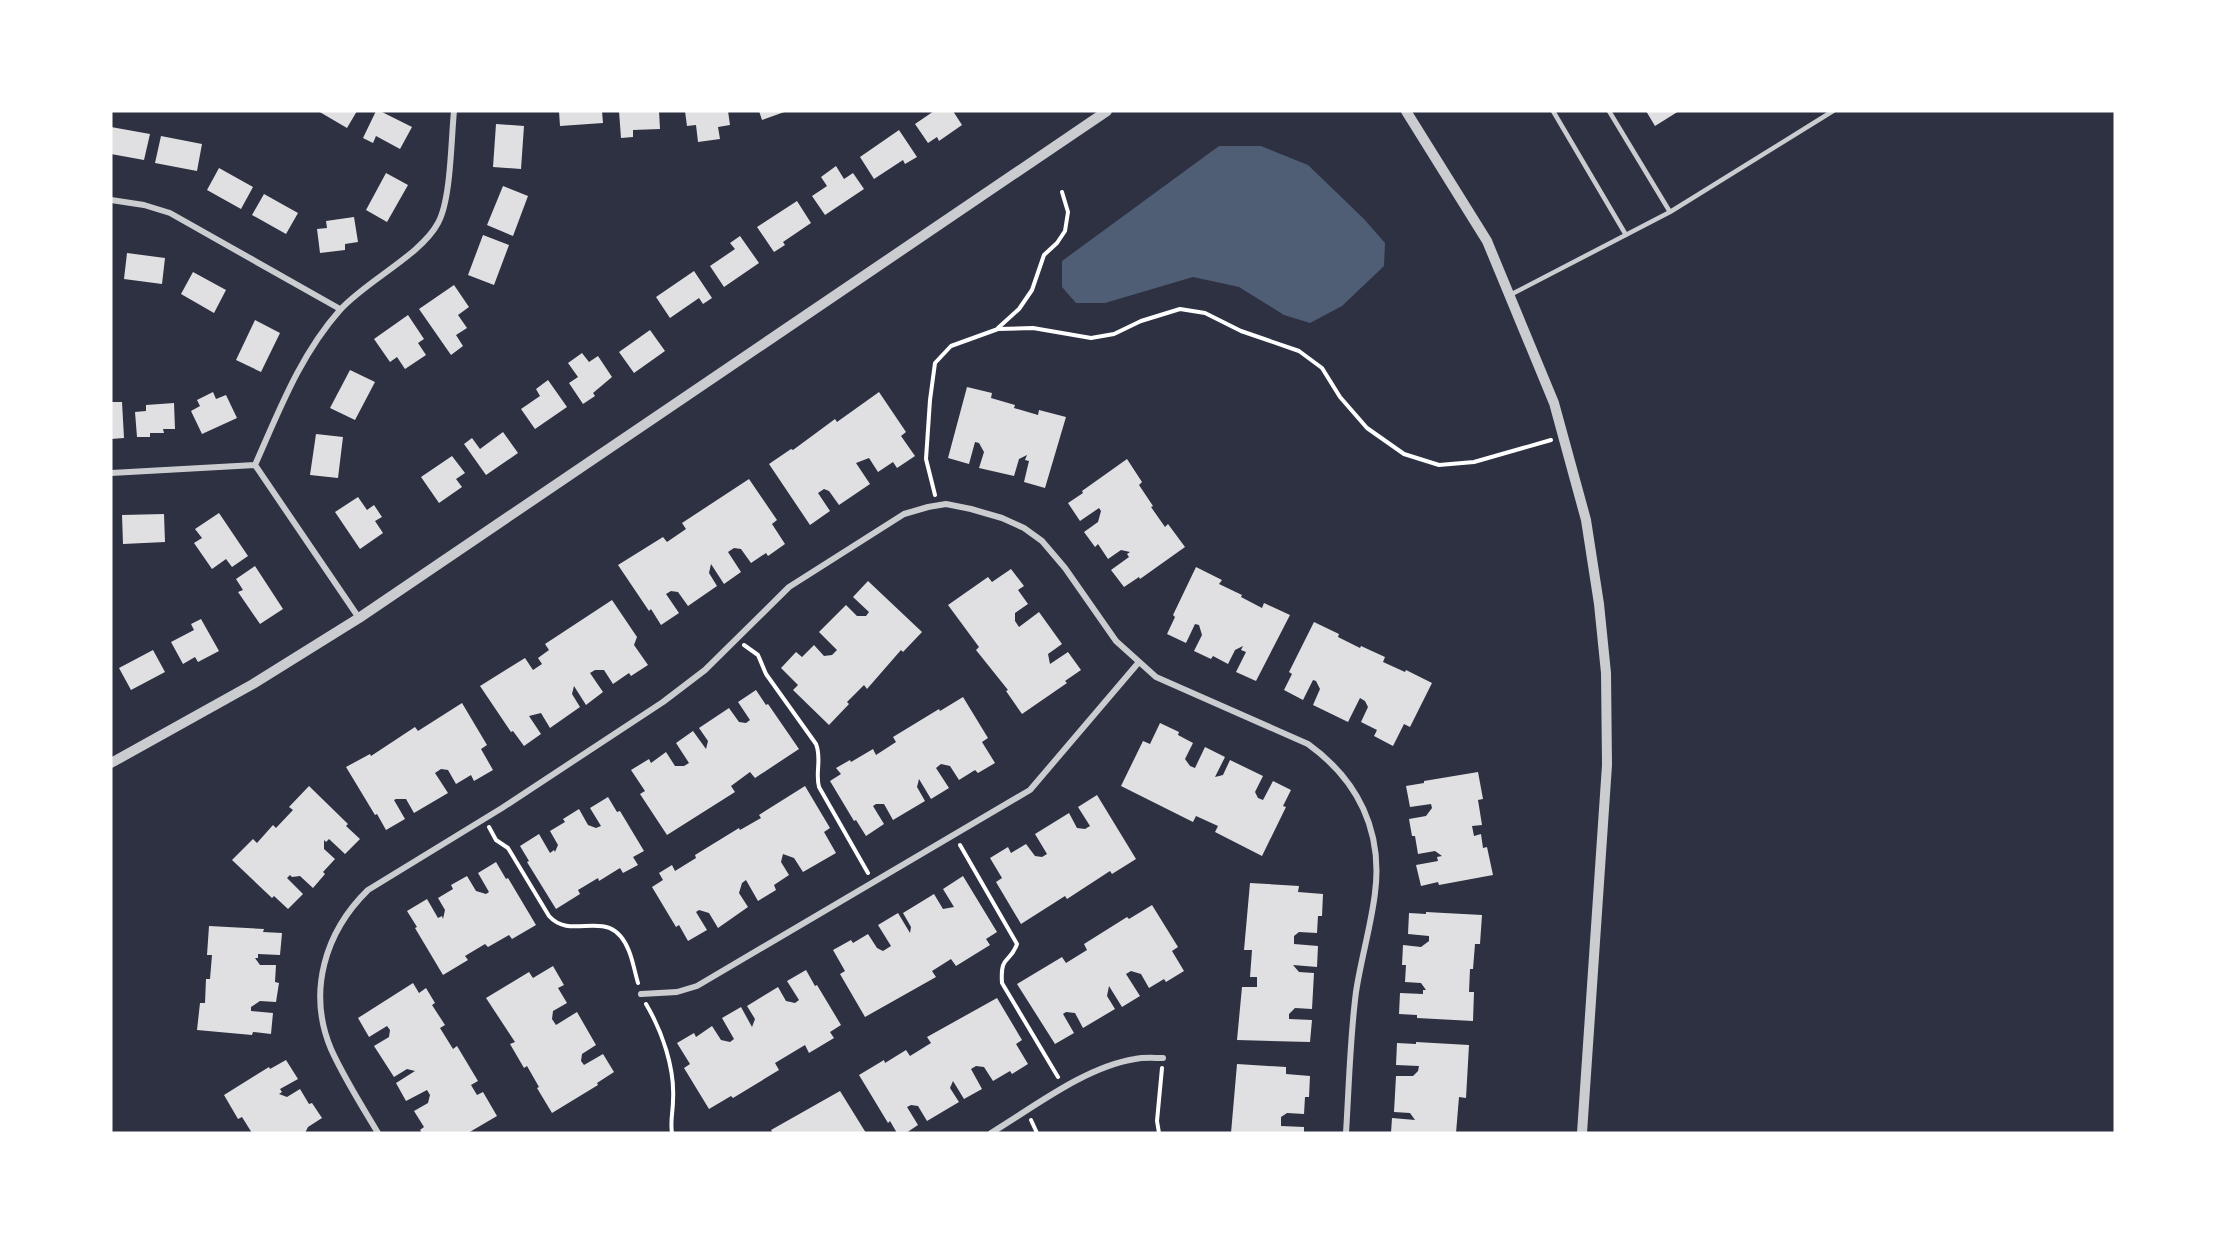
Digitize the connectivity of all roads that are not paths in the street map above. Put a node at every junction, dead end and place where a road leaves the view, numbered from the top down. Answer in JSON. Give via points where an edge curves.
{"nodes":[{"id":1,"x":454,"y":111,"type":"edge"},
{"id":2,"x":1107,"y":111,"type":"edge"},
{"id":3,"x":1406,"y":111,"type":"edge"},
{"id":4,"x":1553,"y":111,"type":"edge"},
{"id":5,"x":1610,"y":111,"type":"edge"},
{"id":6,"x":1833,"y":111,"type":"edge"},
{"id":7,"x":111,"y":200,"type":"edge"},
{"id":8,"x":1670,"y":212,"type":"junction"},
{"id":9,"x":1626,"y":235,"type":"junction"},
{"id":10,"x":1510,"y":295,"type":"junction"},
{"id":11,"x":340,"y":309,"type":"junction"},
{"id":12,"x":255,"y":465,"type":"junction"},
{"id":13,"x":111,"y":473,"type":"edge"},
{"id":14,"x":359,"y":618,"type":"junction"},
{"id":15,"x":1139,"y":662,"type":"junction"},
{"id":16,"x":111,"y":763,"type":"edge"},
{"id":17,"x":640,"y":994,"type":"road end"},
{"id":18,"x":1163,"y":1058,"type":"road end"},
{"id":19,"x":378,"y":1133,"type":"edge"},
{"id":20,"x":991,"y":1133,"type":"edge"},
{"id":21,"x":1346,"y":1133,"type":"edge"},
{"id":22,"x":1582,"y":1133,"type":"edge"}],
"edges":[{"from":1,"to":11,"type":"street","via":[[445,205],[438,223],[427,239]]},
{"from":2,"to":14,"type":"street"},
{"from":3,"to":10,"type":"street","via":[[1486,241]]},
{"from":4,"to":9,"type":"lane"},
{"from":5,"to":8,"type":"lane"},
{"from":6,"to":8,"type":"lane"},
{"from":7,"to":11,"type":"street","via":[[170,213]]},
{"from":8,"to":9,"type":"lane"},
{"from":9,"to":10,"type":"lane"},
{"from":10,"to":22,"type":"street","via":[[1554,403],[1586,520],[1606,674],[1606,765]]},
{"from":11,"to":12,"type":"street","via":[[297,369]]},
{"from":12,"to":13,"type":"street"},
{"from":12,"to":14,"type":"street"},
{"from":14,"to":16,"type":"street","via":[[253,684]]},
{"from":15,"to":17,"type":"street","via":[[1030,790],[696,986],[678,992]]},
{"from":15,"to":19,"type":"street","via":[[1116,641],[1042,541],[1024,528],[1002,518],[946,504],[904,514],[789,587],[705,670],[663,702],[368,890],[352,905],[335,931],[319,990],[330,1047]]},
{"from":15,"to":21,"type":"street","via":[[1156,677],[1308,744],[1343,775],[1365,810],[1377,865],[1355,1001]]},
{"from":18,"to":20,"type":"street","via":[[1137,1058],[1110,1065]]}]}
